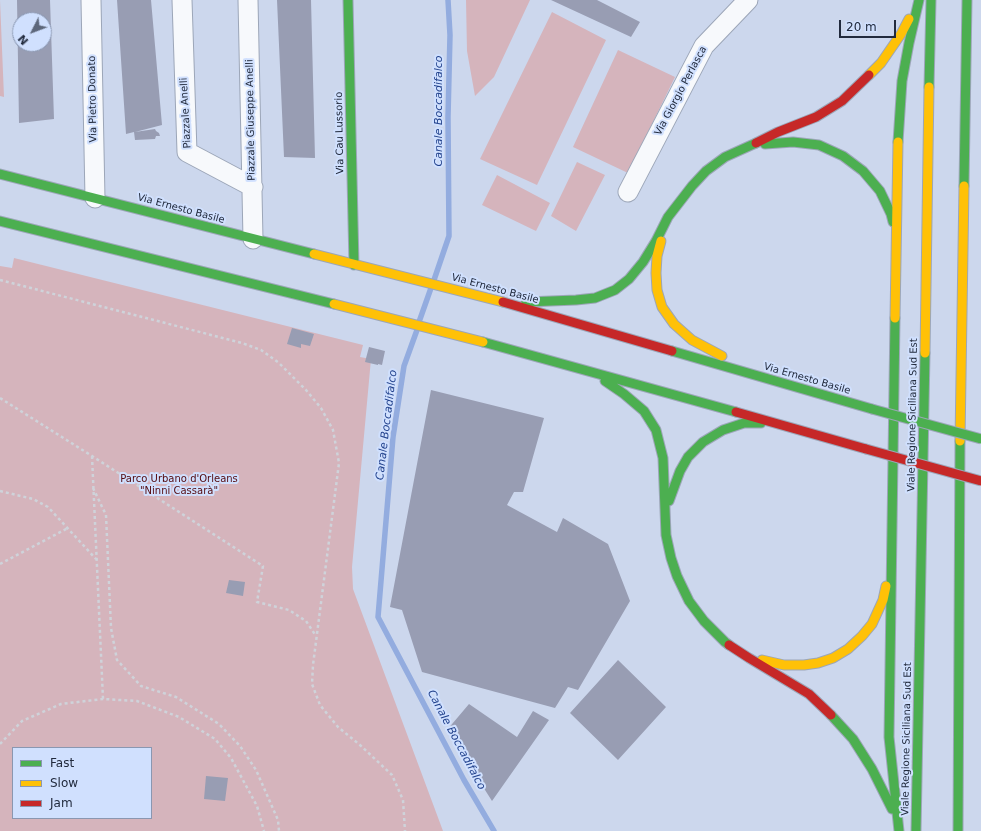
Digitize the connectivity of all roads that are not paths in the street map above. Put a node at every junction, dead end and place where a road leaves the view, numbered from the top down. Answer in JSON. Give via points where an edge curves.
{"nodes":[{"id":1,"x":91,"y":0,"type":"edge"},
{"id":2,"x":182,"y":0,"type":"edge"},
{"id":3,"x":248,"y":0,"type":"edge"},
{"id":4,"x":348,"y":0,"type":"edge"},
{"id":5,"x":748,"y":0,"type":"edge"},
{"id":6,"x":919,"y":0,"type":"edge"},
{"id":7,"x":932,"y":0,"type":"edge"},
{"id":8,"x":967,"y":0,"type":"edge"},
{"id":9,"x":744,"y":148,"type":"junction"},
{"id":10,"x":0,"y":174,"type":"edge"},
{"id":11,"x":253,"y":187,"type":"junction"},
{"id":12,"x":628,"y":192,"type":"dead end"},
{"id":13,"x":95,"y":198,"type":"junction"},
{"id":14,"x":668,"y":217,"type":"junction"},
{"id":15,"x":0,"y":221,"type":"edge"},
{"id":16,"x":253,"y":239,"type":"junction"},
{"id":17,"x":897,"y":249,"type":"junction"},
{"id":18,"x":354,"y":264,"type":"junction"},
{"id":19,"x":507,"y":303,"type":"junction"},
{"id":20,"x":592,"y":372,"type":"junction"},
{"id":21,"x":779,"y":382,"type":"junction"},
{"id":22,"x":776,"y":424,"type":"junction"},
{"id":23,"x":981,"y":440,"type":"edge"},
{"id":24,"x":981,"y":481,"type":"edge"},
{"id":25,"x":665,"y":514,"type":"junction"},
{"id":26,"x":892,"y":557,"type":"junction"},
{"id":27,"x":749,"y":658,"type":"junction"},
{"id":28,"x":898,"y":821,"type":"junction"},
{"id":29,"x":899,"y":831,"type":"edge"},
{"id":30,"x":916,"y":831,"type":"edge"},
{"id":31,"x":958,"y":831,"type":"edge"}],
"edges":[{"from":1,"to":13,"type":"street","name":"Via Pietro Donato"},
{"from":2,"to":11,"type":"street","name":"Piazzale Anelli","via":[[187,152]]},
{"from":3,"to":11,"type":"street","name":"Piazzale Giuseppe Anelli"},
{"from":4,"to":18,"type":"street","name":"Via Cau Lussorio"},
{"from":5,"to":12,"type":"street","name":"Via Giorgio Perlasca","via":[[704,46]]},
{"from":6,"to":9,"type":"street","via":[[901,34],[881,63],[842,101],[816,117]]},
{"from":6,"to":17,"type":"street","via":[[902,81],[898,133]]},
{"from":7,"to":30,"type":"street","name":"Viale Regione Siciliana Sud Est"},
{"from":8,"to":31,"type":"street","via":[[960,445]]},
{"from":9,"to":14,"type":"street","via":[[725,157],[706,171]]},
{"from":9,"to":17,"type":"street","via":[[768,143],[793,142],[819,145],[843,156],[863,171],[880,191],[891,214]]},
{"from":10,"to":13,"type":"street","name":"Via Ernesto Basile"},
{"from":11,"to":16,"type":"street","name":"Piazzale Giuseppe Anelli"},
{"from":13,"to":16,"type":"street","name":"Via Ernesto Basile"},
{"from":14,"to":19,"type":"street","via":[[643,262],[629,279],[615,290],[595,298]]},
{"from":14,"to":21,"type":"street","via":[[657,256],[657,290],[662,307],[674,324],[692,340]]},
{"from":15,"to":20,"type":"street","via":[[387,317]]},
{"from":16,"to":18,"type":"street","name":"Via Ernesto Basile"},
{"from":17,"to":26,"type":"street"},
{"from":18,"to":19,"type":"street","name":"Via Ernesto Basile"},
{"from":19,"to":21,"type":"street","name":"Via Ernesto Basile"},
{"from":20,"to":22,"type":"street"},
{"from":20,"to":25,"type":"street","via":[[644,411],[656,430],[663,458]]},
{"from":21,"to":23,"type":"street","name":"Via Ernesto Basile","bridge":true},
{"from":22,"to":24,"type":"street","bridge":true},
{"from":22,"to":25,"type":"street","via":[[744,423],[723,430],[703,442],[688,457],[680,471]]},
{"from":25,"to":27,"type":"street","via":[[671,558],[689,601],[704,622],[725,642]]},
{"from":26,"to":27,"type":"street","via":[[883,600],[872,624],[848,649],[833,658],[804,665],[784,665]]},
{"from":26,"to":28,"type":"street","via":[[889,737]]},
{"from":27,"to":28,"type":"street","via":[[809,694],[834,718],[853,739],[872,769]]},
{"from":28,"to":29,"type":"street"}]}
